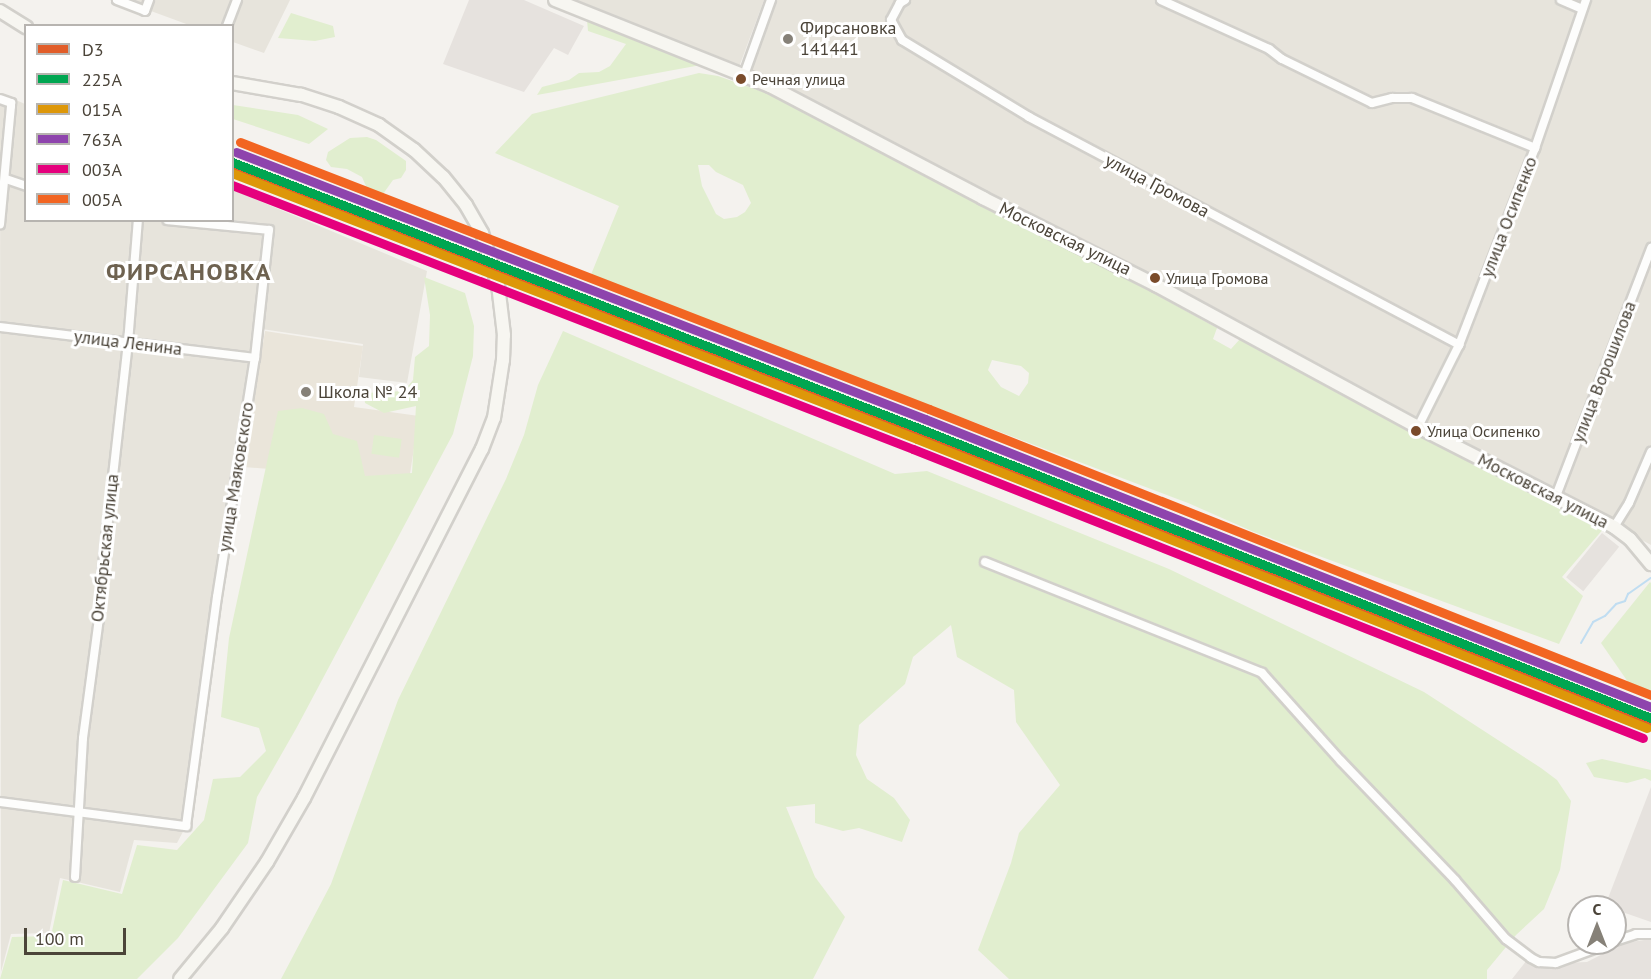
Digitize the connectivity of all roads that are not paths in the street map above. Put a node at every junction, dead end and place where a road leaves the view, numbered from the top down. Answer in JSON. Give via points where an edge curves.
{"nodes":[{"id":1,"x":117,"y":0,"type":"edge"},
{"id":2,"x":149,"y":0,"type":"edge"},
{"id":3,"x":237,"y":0,"type":"edge"},
{"id":4,"x":555,"y":0,"type":"edge"},
{"id":5,"x":905,"y":0,"type":"edge"},
{"id":6,"x":1161,"y":0,"type":"edge"},
{"id":7,"x":1561,"y":0,"type":"edge"},
{"id":8,"x":770,"y":1,"type":"edge"},
{"id":9,"x":1584,"y":4,"type":"edge"},
{"id":10,"x":579,"y":5,"type":"edge"},
{"id":11,"x":0,"y":10,"type":"edge"},
{"id":12,"x":20,"y":24,"type":"edge"},
{"id":13,"x":228,"y":24,"type":"edge"},
{"id":14,"x":744,"y":75,"type":"junction"},
{"id":15,"x":234,"y":84,"type":"edge"},
{"id":16,"x":0,"y":99,"type":"edge"},
{"id":17,"x":1536,"y":148,"type":"junction"},
{"id":18,"x":4,"y":173,"type":"edge"},
{"id":19,"x":24,"y":185,"type":"edge"},
{"id":20,"x":138,"y":222,"type":"edge"},
{"id":21,"x":187,"y":222,"type":"edge"},
{"id":22,"x":0,"y":224,"type":"edge"},
{"id":23,"x":1651,"y":248,"type":"edge"},
{"id":24,"x":0,"y":327,"type":"edge"},
{"id":25,"x":128,"y":343,"type":"junction"},
{"id":26,"x":1459,"y":345,"type":"junction"},
{"id":27,"x":255,"y":358,"type":"junction"},
{"id":28,"x":1418,"y":427,"type":"junction"},
{"id":29,"x":1651,"y":452,"type":"edge"},
{"id":30,"x":1557,"y":496,"type":"junction"},
{"id":31,"x":1614,"y":527,"type":"junction"},
{"id":32,"x":985,"y":562,"type":"dead end"},
{"id":33,"x":1650,"y":563,"type":"edge"},
{"id":34,"x":0,"y":802,"type":"edge"},
{"id":35,"x":79,"y":812,"type":"junction"},
{"id":36,"x":75,"y":877,"type":"dead end"},
{"id":37,"x":1651,"y":934,"type":"edge"},
{"id":38,"x":1627,"y":937,"type":"edge"},
{"id":39,"x":1578,"y":955,"type":"edge"},
{"id":40,"x":180,"y":979,"type":"edge"}],
"edges":[{"from":1,"to":2,"type":"street","via":[[145,11]]},
{"from":3,"to":13,"type":"street"},
{"from":4,"to":10,"type":"street","name":"Московская улица"},
{"from":5,"to":26,"type":"street","name":"улица Громова","via":[[891,20],[902,40],[1029,117]]},
{"from":6,"to":17,"type":"street","via":[[1269,49],[1372,103],[1412,98]]},
{"from":7,"to":9,"type":"street"},
{"from":8,"to":14,"type":"street"},
{"from":9,"to":17,"type":"street","name":"улица Осипенко"},
{"from":10,"to":14,"type":"street","name":"Московская улица"},
{"from":11,"to":12,"type":"street"},
{"from":14,"to":28,"type":"street","name":"Московская улица","via":[[1156,285]]},
{"from":15,"to":40,"type":"street","via":[[301,95],[339,107],[379,125],[414,150],[466,205],[482,233],[492,264],[504,335],[494,418],[462,491],[299,807],[267,862]]},
{"from":16,"to":18,"type":"street","via":[[11,103]]},
{"from":17,"to":26,"type":"street","name":"улица Осипенко"},
{"from":18,"to":19,"type":"street"},
{"from":18,"to":22,"type":"street"},
{"from":20,"to":25,"type":"street","name":"Октябрьская улица"},
{"from":21,"to":27,"type":"street","name":"улица Маяковского","via":[[269,230]]},
{"from":23,"to":30,"type":"street","name":"улица Ворошилова"},
{"from":24,"to":25,"type":"street","name":"улица Ленина"},
{"from":25,"to":27,"type":"street","name":"улица Ленина"},
{"from":25,"to":35,"type":"street","name":"Октябрьская улица","via":[[83,738]]},
{"from":26,"to":28,"type":"street","name":"улица Осипенко"},
{"from":27,"to":35,"type":"street","name":"улица Маяковского","via":[[186,826]]},
{"from":28,"to":30,"type":"street","name":"Московская улица"},
{"from":29,"to":31,"type":"street"},
{"from":30,"to":31,"type":"street","name":"Московская улица"},
{"from":31,"to":33,"type":"street","name":"Московская улица"},
{"from":32,"to":39,"type":"street","via":[[1262,673],[1506,939],[1531,958],[1556,963]]},
{"from":34,"to":35,"type":"street"},
{"from":35,"to":36,"type":"street","name":"Октябрьская улица"},
{"from":37,"to":38,"type":"street"}]}
